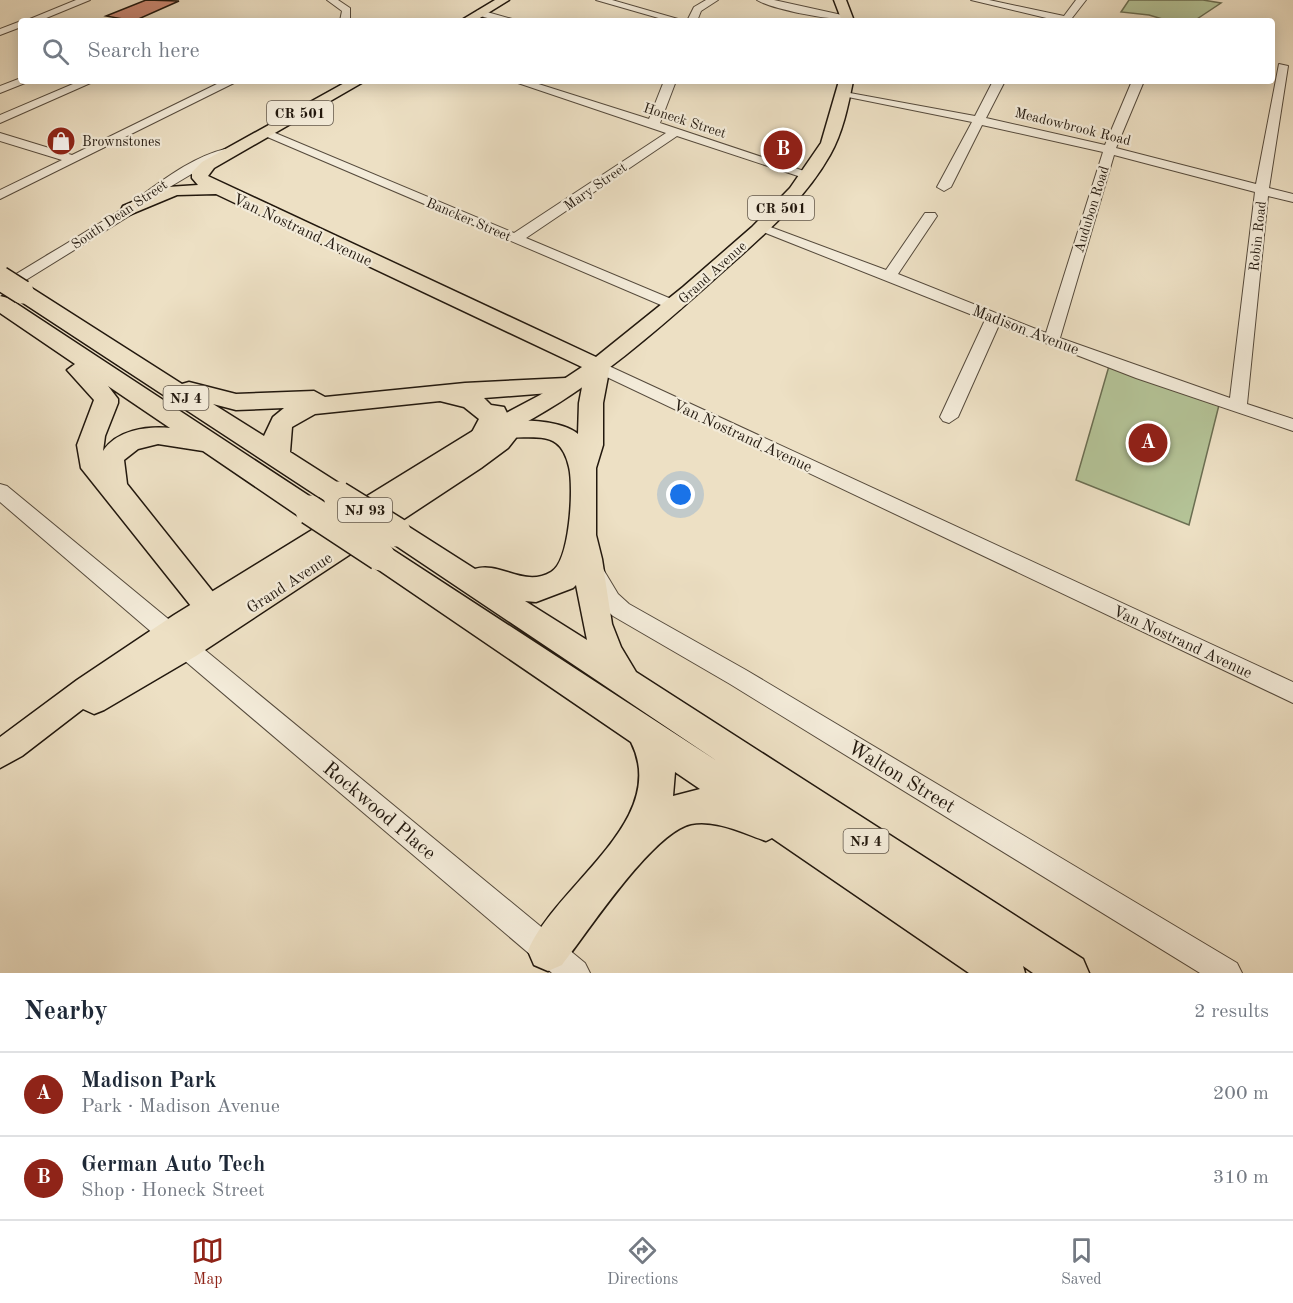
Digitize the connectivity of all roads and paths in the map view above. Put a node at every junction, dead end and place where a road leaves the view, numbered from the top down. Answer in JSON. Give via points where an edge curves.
{"nodes":[{"id":1,"x":86,"y":0,"type":"edge"},
{"id":2,"x":332,"y":0,"type":"edge"},
{"id":3,"x":503,"y":0,"type":"edge"},
{"id":4,"x":601,"y":0,"type":"edge"},
{"id":5,"x":713,"y":0,"type":"edge"},
{"id":6,"x":762,"y":0,"type":"edge"},
{"id":7,"x":840,"y":0,"type":"edge"},
{"id":8,"x":976,"y":0,"type":"edge"},
{"id":9,"x":1081,"y":0,"type":"edge"},
{"id":10,"x":480,"y":13,"type":"junction"},
{"id":11,"x":38,"y":18,"type":"edge"},
{"id":12,"x":346,"y":18,"type":"edge"},
{"id":13,"x":471,"y":18,"type":"edge"},
{"id":14,"x":498,"y":18,"type":"edge"},
{"id":15,"x":669,"y":18,"type":"edge"},
{"id":16,"x":693,"y":18,"type":"edge"},
{"id":17,"x":841,"y":18,"type":"edge"},
{"id":18,"x":847,"y":18,"type":"edge"},
{"id":19,"x":1042,"y":18,"type":"edge"},
{"id":20,"x":1070,"y":18,"type":"edge"},
{"id":21,"x":18,"y":25,"type":"edge"},
{"id":22,"x":0,"y":32,"type":"edge"},
{"id":23,"x":1283,"y":66,"type":"edge"},
{"id":24,"x":18,"y":82,"type":"edge"},
{"id":25,"x":82,"y":84,"type":"edge"},
{"id":26,"x":223,"y":84,"type":"edge"},
{"id":27,"x":353,"y":84,"type":"edge"},
{"id":28,"x":528,"y":84,"type":"edge"},
{"id":29,"x":669,"y":84,"type":"edge"},
{"id":30,"x":998,"y":84,"type":"edge"},
{"id":31,"x":1137,"y":84,"type":"edge"},
{"id":32,"x":845,"y":87,"type":"edge"},
{"id":33,"x":0,"y":90,"type":"edge"},
{"id":34,"x":0,"y":119,"type":"edge"},
{"id":35,"x":980,"y":119,"type":"junction"},
{"id":36,"x":653,"y":125,"type":"junction"},
{"id":37,"x":675,"y":132,"type":"junction"},
{"id":38,"x":264,"y":133,"type":"junction"},
{"id":39,"x":0,"y":137,"type":"edge"},
{"id":40,"x":243,"y":146,"type":"junction"},
{"id":41,"x":1109,"y":151,"type":"junction"},
{"id":42,"x":72,"y":159,"type":"junction"},
{"id":43,"x":200,"y":172,"type":"joint"},
{"id":44,"x":809,"y":175,"type":"junction"},
{"id":45,"x":944,"y":187,"type":"dead end"},
{"id":46,"x":218,"y":189,"type":"junction"},
{"id":47,"x":1262,"y":190,"type":"junction"},
{"id":48,"x":0,"y":195,"type":"edge"},
{"id":49,"x":1293,"y":198,"type":"edge"},
{"id":50,"x":129,"y":210,"type":"junction"},
{"id":51,"x":930,"y":216,"type":"dead end"},
{"id":52,"x":760,"y":228,"type":"junction"},
{"id":53,"x":515,"y":239,"type":"junction"},
{"id":54,"x":891,"y":274,"type":"junction"},
{"id":55,"x":0,"y":278,"type":"edge"},
{"id":56,"x":6,"y":298,"type":"edge"},
{"id":57,"x":675,"y":306,"type":"junction"},
{"id":58,"x":994,"y":318,"type":"junction"},
{"id":59,"x":1052,"y":339,"type":"junction"},
{"id":60,"x":57,"y":341,"type":"junction"},
{"id":61,"x":598,"y":366,"type":"junction"},
{"id":62,"x":161,"y":382,"type":"junction"},
{"id":63,"x":566,"y":386,"type":"junction"},
{"id":64,"x":429,"y":396,"type":"junction"},
{"id":65,"x":360,"y":399,"type":"junction"},
{"id":66,"x":1238,"y":408,"type":"junction"},
{"id":67,"x":949,"y":417,"type":"dead end"},
{"id":68,"x":517,"y":423,"type":"junction"},
{"id":69,"x":1293,"y":425,"type":"edge"},
{"id":70,"x":484,"y":434,"type":"junction"},
{"id":71,"x":213,"y":445,"type":"junction"},
{"id":72,"x":277,"y":456,"type":"junction"},
{"id":73,"x":583,"y":468,"type":"junction"},
{"id":74,"x":114,"y":487,"type":"junction"},
{"id":75,"x":0,"y":491,"type":"edge"},
{"id":76,"x":582,"y":533,"type":"junction"},
{"id":77,"x":388,"y":544,"type":"junction"},
{"id":78,"x":590,"y":567,"type":"junction"},
{"id":79,"x":450,"y":568,"type":"junction"},
{"id":80,"x":210,"y":607,"type":"junction"},
{"id":81,"x":178,"y":641,"type":"junction"},
{"id":82,"x":626,"y":681,"type":"junction"},
{"id":83,"x":1293,"y":693,"type":"edge"},
{"id":84,"x":643,"y":732,"type":"junction"},
{"id":85,"x":0,"y":754,"type":"edge"},
{"id":86,"x":791,"y":831,"type":"junction"},
{"id":87,"x":632,"y":845,"type":"junction"},
{"id":88,"x":561,"y":962,"type":"edge"},
{"id":89,"x":1005,"y":973,"type":"edge"},
{"id":90,"x":1070,"y":973,"type":"edge"},
{"id":91,"x":1227,"y":973,"type":"edge"}],
"edges":[{"from":1,"to":11,"type":"street"},
{"from":2,"to":12,"type":"street","via":[[347,10]]},
{"from":3,"to":10,"type":"main road"},
{"from":4,"to":15,"type":"street"},
{"from":5,"to":16,"type":"street","via":[[698,7]]},
{"from":6,"to":17,"type":"street"},
{"from":7,"to":18,"type":"main road"},
{"from":8,"to":19,"type":"street"},
{"from":9,"to":20,"type":"street"},
{"from":10,"to":13,"type":"main road"},
{"from":10,"to":14,"type":"street"},
{"from":21,"to":22,"type":"street"},
{"from":23,"to":47,"type":"street","name":"Robin Road"},
{"from":24,"to":33,"type":"street"},
{"from":25,"to":34,"type":"street"},
{"from":26,"to":42,"type":"street"},
{"from":27,"to":38,"type":"main road","name":"South Dean Street","number":"CR 501"},
{"from":28,"to":36,"type":"street","name":"Honeck Street"},
{"from":29,"to":36,"type":"street"},
{"from":30,"to":35,"type":"street"},
{"from":31,"to":41,"type":"street","name":"Audubon Road"},
{"from":32,"to":35,"type":"street","name":"Meadowbrook Road"},
{"from":32,"to":44,"type":"main road","name":"Grand Avenue","number":"CR 501","via":[[828,144]]},
{"from":35,"to":41,"type":"street","name":"Meadowbrook Road"},
{"from":35,"to":45,"type":"street"},
{"from":36,"to":37,"type":"street","name":"Honeck Street"},
{"from":37,"to":44,"type":"street","name":"Honeck Street"},
{"from":37,"to":53,"type":"street","name":"Mary Street"},
{"from":38,"to":40,"type":"main road","name":"South Dean Street","number":"CR 501"},
{"from":38,"to":53,"type":"street","name":"Bancker Street"},
{"from":39,"to":42,"type":"street"},
{"from":40,"to":43,"type":"main road","name":"South Dean Street","number":"CR 501"},
{"from":40,"to":50,"type":"street","name":"South Dean Street","via":[[182,173]]},
{"from":41,"to":47,"type":"street","name":"Meadowbrook Road"},
{"from":41,"to":59,"type":"street","name":"Audubon Road"},
{"from":42,"to":48,"type":"street"},
{"from":43,"to":46,"type":"main road","name":"Van Nostrand Avenue","number":"CR 501","via":[[203,181]]},
{"from":44,"to":52,"type":"main road","name":"Grand Avenue","number":"CR 501"},
{"from":46,"to":50,"type":"main road","via":[[174,190]]},
{"from":46,"to":61,"type":"main road","name":"Van Nostrand Avenue","number":"CR 501"},
{"from":47,"to":49,"type":"street","name":"Meadowbrook Road"},
{"from":47,"to":66,"type":"street","name":"Robin Road"},
{"from":50,"to":56,"type":"street","name":"South Dean Street"},
{"from":51,"to":54,"type":"street"},
{"from":52,"to":54,"type":"street","name":"Madison Avenue"},
{"from":52,"to":57,"type":"main road","name":"Grand Avenue","number":"CR 501"},
{"from":53,"to":57,"type":"street","name":"Bancker Street"},
{"from":54,"to":58,"type":"street","name":"Madison Avenue"},
{"from":55,"to":56,"type":"highway","number":"NJ 4","bridge":true},
{"from":56,"to":60,"type":"highway","number":"NJ 4"},
{"from":56,"to":62,"type":"highway","number":"NJ 4"},
{"from":57,"to":61,"type":"main road","name":"Grand Avenue","number":"CR 501"},
{"from":58,"to":59,"type":"street","name":"Madison Avenue"},
{"from":58,"to":67,"type":"street"},
{"from":59,"to":66,"type":"street","name":"Madison Avenue"},
{"from":60,"to":71,"type":"highway","number":"NJ 4"},
{"from":60,"to":74,"type":"highway","via":[[106,399],[92,436],[90,454],[98,475]]},
{"from":61,"to":63,"type":"main road","name":"Grand Avenue","number":"NJ 93"},
{"from":61,"to":73,"type":"highway","via":[[591,404],[590,445]]},
{"from":61,"to":83,"type":"street","name":"Van Nostrand Avenue"},
{"from":62,"to":65,"type":"highway","via":[[236,402]]},
{"from":62,"to":72,"type":"highway","number":"NJ 4"},
{"from":63,"to":64,"type":"highway"},
{"from":63,"to":68,"type":"main road","name":"Grand Avenue","number":"NJ 93"},
{"from":64,"to":65,"type":"highway"},
{"from":64,"to":70,"type":"highway","via":[[468,400],[484,412],[495,413]]},
{"from":65,"to":72,"type":"highway","via":[[313,406],[290,415],[280,423],[275,435]]},
{"from":66,"to":69,"type":"street","name":"Madison Avenue"},
{"from":68,"to":70,"type":"main road","name":"Grand Avenue","number":"NJ 93"},
{"from":68,"to":73,"type":"highway","via":[[564,435],[574,444]]},
{"from":68,"to":81,"type":"main road","name":"Grand Avenue","number":"NJ 93","via":[[500,443],[473,462]]},
{"from":70,"to":80,"type":"main road","name":"Grand Avenue","number":"NJ 93"},
{"from":71,"to":74,"type":"highway","via":[[162,435],[135,439],[111,458],[109,468]]},
{"from":71,"to":77,"type":"highway","number":"NJ 4","bridge":true,"via":[[309,510]]},
{"from":72,"to":77,"type":"highway","number":"NJ 4","bridge":true,"via":[[338,496]]},
{"from":73,"to":76,"type":"highway"},
{"from":74,"to":80,"type":"highway"},
{"from":75,"to":81,"type":"street","name":"Rockwood Place"},
{"from":76,"to":78,"type":"highway"},
{"from":76,"to":79,"type":"highway","via":[[568,575],[543,589],[516,588]]},
{"from":77,"to":79,"type":"highway","number":"NJ 4"},
{"from":77,"to":84,"type":"highway","number":"NJ 4"},
{"from":78,"to":82,"type":"highway","via":[[592,612],[598,632]]},
{"from":78,"to":91,"type":"street","name":"Walton Street","via":[[621,610]]},
{"from":79,"to":82,"type":"highway","number":"NJ 4"},
{"from":80,"to":81,"type":"main road","name":"Grand Avenue","number":"NJ 93"},
{"from":81,"to":85,"type":"main road","name":"Grand Avenue","number":"NJ 93","via":[[86,689],[41,727]]},
{"from":81,"to":88,"type":"street","name":"Rockwood Place"},
{"from":82,"to":90,"type":"highway","number":"NJ 4","via":[[787,791]]},
{"from":84,"to":86,"type":"highway","number":"NJ 4"},
{"from":84,"to":87,"type":"highway","via":[[656,758],[659,781],[652,806]]},
{"from":86,"to":87,"type":"highway","via":[[716,808],[690,807],[665,817]]},
{"from":86,"to":89,"type":"highway","number":"NJ 4"},
{"from":87,"to":88,"type":"highway"}]}
